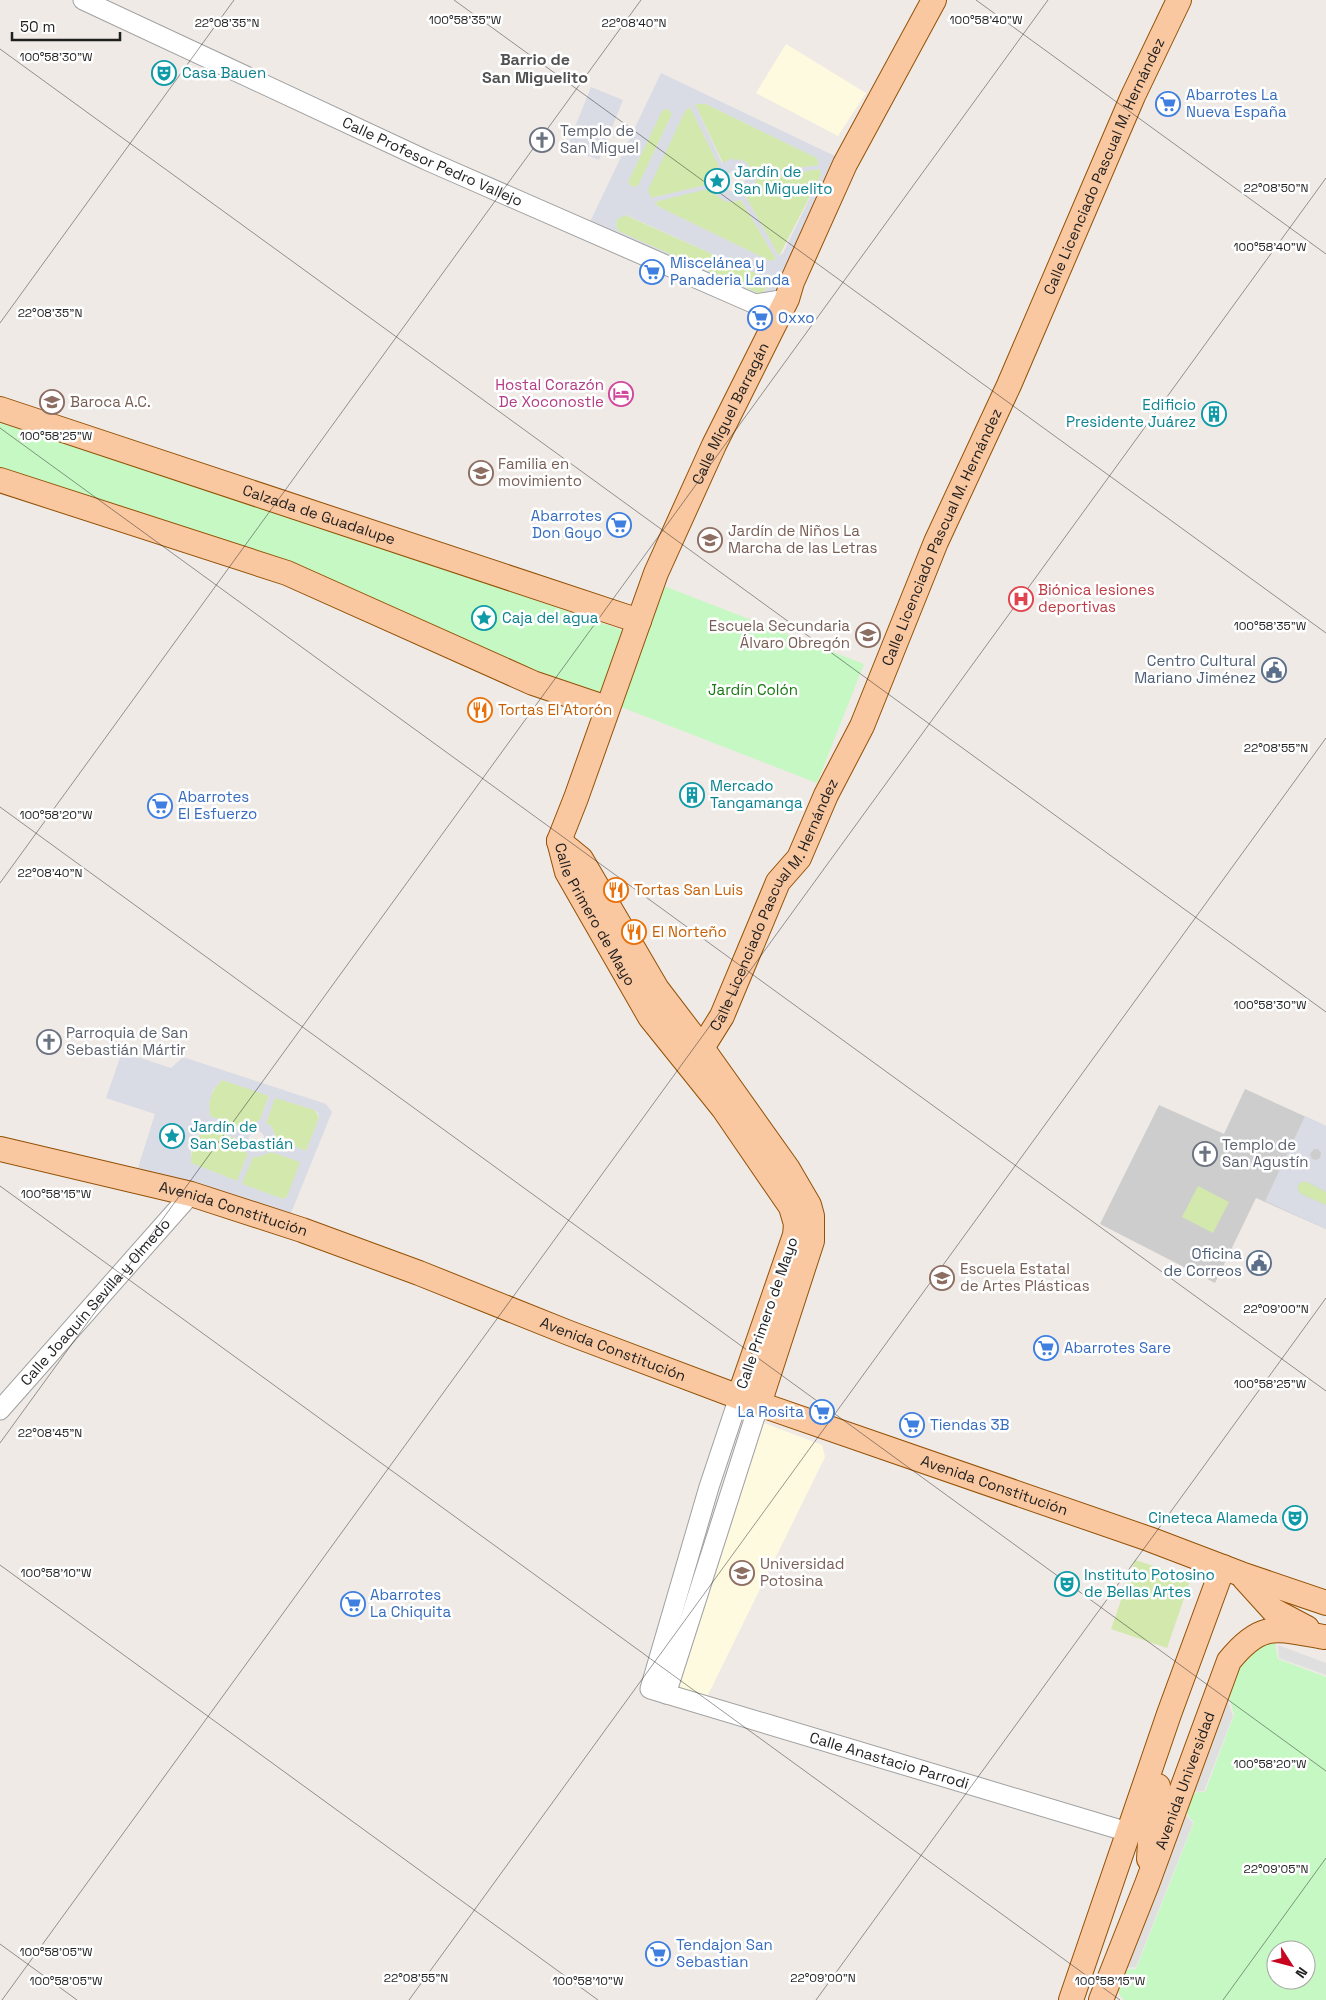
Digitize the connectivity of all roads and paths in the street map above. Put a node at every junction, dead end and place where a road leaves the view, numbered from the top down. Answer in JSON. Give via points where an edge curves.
{"nodes":[{"id":1,"x":83,"y":0,"type":"edge"},
{"id":2,"x":934,"y":0,"type":"edge"},
{"id":3,"x":1179,"y":0,"type":"edge"},
{"id":4,"x":787,"y":299,"type":"junction"},
{"id":5,"x":0,"y":409,"type":"edge"},
{"id":6,"x":0,"y":480,"type":"edge"},
{"id":7,"x":639,"y":621,"type":"junction"},
{"id":8,"x":607,"y":708,"type":"junction"},
{"id":9,"x":559,"y":841,"type":"joint"},
{"id":10,"x":695,"y":1054,"type":"junction"},
{"id":11,"x":0,"y":1150,"type":"edge"},
{"id":12,"x":191,"y":1194,"type":"junction"},
{"id":13,"x":749,"y":1400,"type":"junction"},
{"id":14,"x":0,"y":1410,"type":"edge"},
{"id":15,"x":1232,"y":1570,"type":"junction"},
{"id":16,"x":1326,"y":1603,"type":"edge"},
{"id":17,"x":1325,"y":1637,"type":"edge"},
{"id":18,"x":658,"y":1691,"type":"joint"},
{"id":19,"x":1169,"y":1714,"type":"junction"},
{"id":20,"x":1128,"y":1832,"type":"junction"},
{"id":21,"x":1147,"y":1884,"type":"junction"},
{"id":22,"x":1071,"y":2000,"type":"edge"},
{"id":23,"x":1101,"y":2000,"type":"edge"}],
"edges":[{"from":1,"to":4,"type":"street","name":"Calle Profesor Pedro Vallejo","via":[[426,160],[755,304]]},
{"from":2,"to":4,"type":"main road","name":"Calle Miguel Barragán","via":[[845,164]]},
{"from":3,"to":10,"type":"main road","name":"Calle Licenciado Pascual M. Hernández","via":[[1133,96],[1009,385],[936,542],[862,726],[826,794],[799,858],[778,882],[722,1016]]},
{"from":4,"to":7,"type":"main road","name":"Calle Miguel Barragán","via":[[714,446],[656,573]]},
{"from":5,"to":7,"type":"main road","name":"Calzada de Guadalupe"},
{"from":6,"to":8,"type":"main road","via":[[287,573],[533,683]]},
{"from":7,"to":8,"type":"main road","name":"Calle Miguel Barragán"},
{"from":8,"to":9,"type":"main road","name":"Calle Miguel Barragán"},
{"from":9,"to":10,"type":"main road","name":"Calle Primero de Mayo","via":[[581,860]]},
{"from":10,"to":13,"type":"main road","name":"Calle Primero de Mayo","via":[[780,1174],[804,1195],[812,1216],[812,1241],[798,1256]]},
{"from":11,"to":12,"type":"main road","name":"Avenida Constitución"},
{"from":12,"to":13,"type":"main road","name":"Avenida Constitución","via":[[302,1230]]},
{"from":12,"to":14,"type":"street","name":"Calle Joaquín Sevilla y Olmedo"},
{"from":13,"to":15,"type":"main road","name":"Avenida Constitución"},
{"from":13,"to":18,"type":"street","name":"Calle Primero de Mayo"},
{"from":15,"to":16,"type":"main road","name":"Avenida Constitución"},
{"from":15,"to":17,"type":"main road","via":[[1273,1610]]},
{"from":15,"to":19,"type":"main road"},
{"from":17,"to":21,"type":"main road","name":"Avenida Universidad","via":[[1277,1629],[1264,1632],[1241,1646],[1228,1661]]},
{"from":18,"to":20,"type":"street","name":"Calle Anastacio Parrodi"},
{"from":19,"to":20,"type":"main road"},
{"from":19,"to":21,"type":"main road","via":[[1172,1740],[1152,1809]]},
{"from":20,"to":22,"type":"main road"},
{"from":21,"to":23,"type":"main road","name":"Avenida Universidad"}]}
